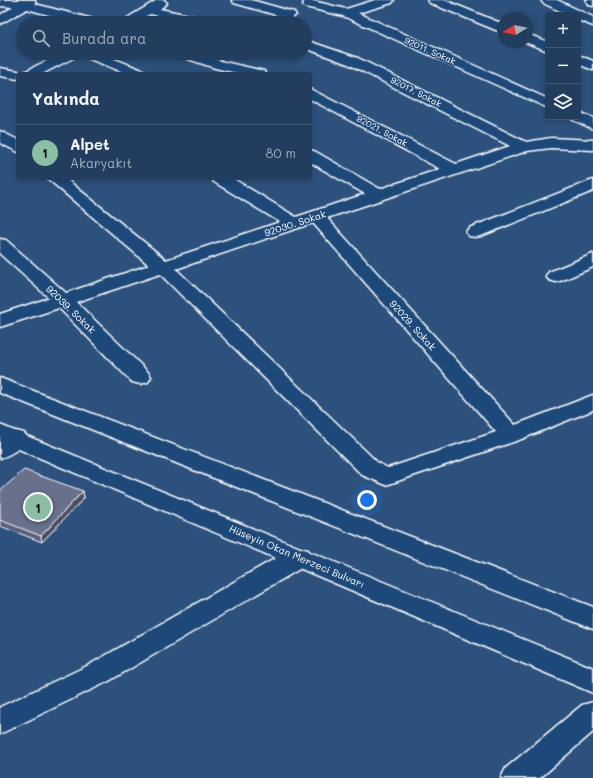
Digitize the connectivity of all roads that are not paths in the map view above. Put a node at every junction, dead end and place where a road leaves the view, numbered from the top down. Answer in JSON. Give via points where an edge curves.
{"nodes":[{"id":1,"x":167,"y":0,"type":"edge"},
{"id":2,"x":238,"y":0,"type":"edge"},
{"id":3,"x":388,"y":0,"type":"edge"},
{"id":4,"x":434,"y":0,"type":"edge"},
{"id":5,"x":547,"y":0,"type":"edge"},
{"id":6,"x":0,"y":2,"type":"edge"},
{"id":7,"x":29,"y":2,"type":"edge"},
{"id":8,"x":313,"y":2,"type":"edge"},
{"id":9,"x":148,"y":10,"type":"junction"},
{"id":10,"x":347,"y":13,"type":"junction"},
{"id":11,"x":290,"y":15,"type":"joint"},
{"id":12,"x":71,"y":16,"type":"edge"},
{"id":13,"x":137,"y":16,"type":"edge"},
{"id":14,"x":176,"y":16,"type":"edge"},
{"id":15,"x":0,"y":20,"type":"edge"},
{"id":16,"x":593,"y":22,"type":"edge"},
{"id":17,"x":497,"y":26,"type":"edge"},
{"id":18,"x":593,"y":28,"type":"edge"},
{"id":19,"x":581,"y":30,"type":"edge"},
{"id":20,"x":545,"y":37,"type":"edge"},
{"id":21,"x":533,"y":39,"type":"edge"},
{"id":22,"x":533,"y":40,"type":"edge"},
{"id":23,"x":312,"y":46,"type":"edge"},
{"id":24,"x":545,"y":46,"type":"edge"},
{"id":25,"x":58,"y":60,"type":"edge"},
{"id":26,"x":105,"y":60,"type":"edge"},
{"id":27,"x":205,"y":60,"type":"edge"},
{"id":28,"x":581,"y":60,"type":"edge"},
{"id":29,"x":220,"y":65,"type":"junction"},
{"id":30,"x":593,"y":66,"type":"edge"},
{"id":31,"x":0,"y":72,"type":"edge"},
{"id":32,"x":35,"y":72,"type":"edge"},
{"id":33,"x":135,"y":72,"type":"edge"},
{"id":34,"x":205,"y":72,"type":"edge"},
{"id":35,"x":250,"y":72,"type":"edge"},
{"id":36,"x":16,"y":75,"type":"edge"},
{"id":37,"x":312,"y":94,"type":"edge"},
{"id":38,"x":545,"y":103,"type":"edge"},
{"id":39,"x":581,"y":118,"type":"edge"},
{"id":40,"x":593,"y":124,"type":"edge"},
{"id":41,"x":593,"y":145,"type":"edge"},
{"id":42,"x":524,"y":147,"type":"junction"},
{"id":43,"x":312,"y":156,"type":"edge"},
{"id":44,"x":454,"y":170,"type":"junction"},
{"id":45,"x":57,"y":180,"type":"edge"},
{"id":46,"x":223,"y":180,"type":"edge"},
{"id":47,"x":593,"y":185,"type":"edge"},
{"id":48,"x":378,"y":195,"type":"junction"},
{"id":49,"x":316,"y":216,"type":"junction"},
{"id":50,"x":293,"y":223,"type":"junction"},
{"id":51,"x":475,"y":232,"type":"dead end"},
{"id":52,"x":0,"y":244,"type":"edge"},
{"id":53,"x":592,"y":261,"type":"edge"},
{"id":54,"x":163,"y":267,"type":"junction"},
{"id":55,"x":556,"y":276,"type":"dead end"},
{"id":56,"x":62,"y":300,"type":"junction"},
{"id":57,"x":0,"y":321,"type":"edge"},
{"id":58,"x":140,"y":377,"type":"dead end"},
{"id":59,"x":0,"y":386,"type":"edge"},
{"id":60,"x":591,"y":405,"type":"edge"},
{"id":61,"x":511,"y":435,"type":"junction"},
{"id":62,"x":5,"y":440,"type":"edge"},
{"id":63,"x":299,"y":557,"type":"junction"},
{"id":64,"x":593,"y":618,"type":"edge"},
{"id":65,"x":593,"y":680,"type":"edge"},
{"id":66,"x":593,"y":714,"type":"edge"},
{"id":67,"x":0,"y":721,"type":"edge"},
{"id":68,"x":517,"y":778,"type":"edge"}],
"edges":[{"from":1,"to":9,"type":"street"},
{"from":2,"to":11,"type":"street"},
{"from":3,"to":10,"type":"street"},
{"from":4,"to":17,"type":"street"},
{"from":5,"to":16,"type":"street"},
{"from":6,"to":7,"type":"street"},
{"from":7,"to":12,"type":"street"},
{"from":7,"to":15,"type":"street"},
{"from":8,"to":10,"type":"street","name":"92011. Sokak"},
{"from":8,"to":11,"type":"street"},
{"from":9,"to":13,"type":"street"},
{"from":9,"to":14,"type":"street"},
{"from":10,"to":38,"type":"street","name":"92011. Sokak"},
{"from":18,"to":19,"type":"street"},
{"from":20,"to":21,"type":"street"},
{"from":22,"to":24,"type":"street"},
{"from":23,"to":42,"type":"street","name":"92017. Sokak","via":[[353,61]]},
{"from":25,"to":32,"type":"street"},
{"from":26,"to":33,"type":"street"},
{"from":27,"to":29,"type":"street"},
{"from":28,"to":30,"type":"street"},
{"from":29,"to":34,"type":"street"},
{"from":29,"to":35,"type":"street"},
{"from":31,"to":36,"type":"street"},
{"from":37,"to":44,"type":"street","name":"92021. Sokak"},
{"from":39,"to":40,"type":"street"},
{"from":41,"to":42,"type":"street","name":"92030. Sokak","via":[[551,143]]},
{"from":42,"to":44,"type":"street","name":"92030. Sokak"},
{"from":43,"to":48,"type":"street"},
{"from":44,"to":48,"type":"street","name":"92030. Sokak"},
{"from":45,"to":54,"type":"street"},
{"from":46,"to":50,"type":"street"},
{"from":47,"to":51,"type":"street"},
{"from":48,"to":49,"type":"street","name":"92030. Sokak"},
{"from":49,"to":50,"type":"street","name":"92030. Sokak"},
{"from":49,"to":61,"type":"street","name":"92029. Sokak"},
{"from":50,"to":54,"type":"street","name":"92030. Sokak"},
{"from":52,"to":56,"type":"street","name":"92039. Sokak"},
{"from":53,"to":55,"type":"street"},
{"from":54,"to":56,"type":"street","name":"92030. Sokak"},
{"from":54,"to":61,"type":"street","via":[[370,469],[386,477]]},
{"from":56,"to":57,"type":"street","name":"92030. Sokak"},
{"from":56,"to":58,"type":"street","name":"92039. Sokak"},
{"from":59,"to":64,"type":"street"},
{"from":60,"to":61,"type":"street"},
{"from":62,"to":63,"type":"street","name":"Hüseyin Okan Merzeci Bulvarı"},
{"from":63,"to":65,"type":"street","name":"Hüseyin Okan Merzeci Bulvarı"},
{"from":63,"to":67,"type":"street","via":[[99,673]]},
{"from":66,"to":68,"type":"street"}]}
